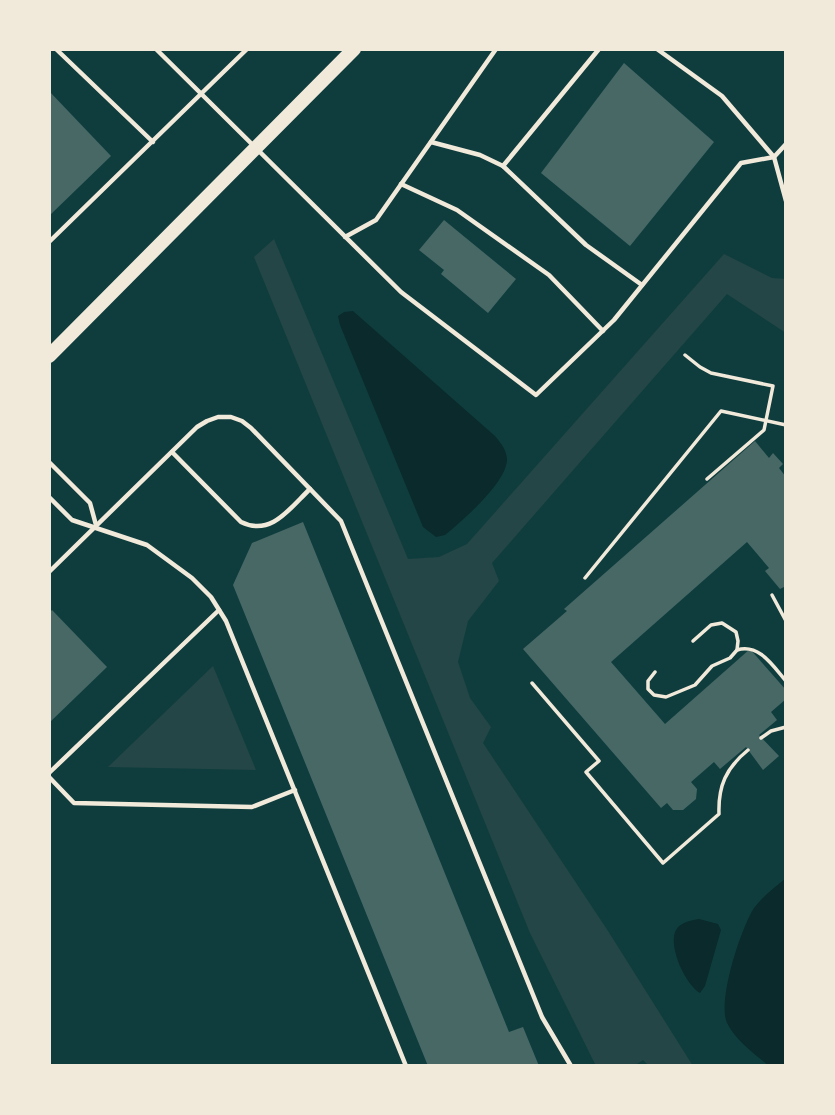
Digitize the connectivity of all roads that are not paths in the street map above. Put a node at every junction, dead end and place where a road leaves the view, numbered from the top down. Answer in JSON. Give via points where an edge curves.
{"nodes":[{"id":1,"x":57,"y":49,"type":"edge"},
{"id":2,"x":156,"y":49,"type":"edge"},
{"id":3,"x":247,"y":49,"type":"edge"},
{"id":4,"x":354,"y":49,"type":"edge"},
{"id":5,"x":496,"y":49,"type":"edge"},
{"id":6,"x":599,"y":49,"type":"edge"},
{"id":7,"x":657,"y":49,"type":"edge"},
{"id":8,"x":202,"y":95,"type":"junction"},
{"id":9,"x":153,"y":142,"type":"junction"},
{"id":10,"x":431,"y":142,"type":"junction"},
{"id":11,"x":786,"y":145,"type":"edge"},
{"id":12,"x":256,"y":148,"type":"junction"},
{"id":13,"x":774,"y":158,"type":"junction"},
{"id":14,"x":503,"y":166,"type":"junction"},
{"id":15,"x":401,"y":184,"type":"junction"},
{"id":16,"x":786,"y":201,"type":"edge"},
{"id":17,"x":345,"y":237,"type":"junction"},
{"id":18,"x":49,"y":242,"type":"edge"},
{"id":19,"x":642,"y":285,"type":"junction"},
{"id":20,"x":603,"y":331,"type":"junction"},
{"id":21,"x":49,"y":356,"type":"edge"},
{"id":22,"x":172,"y":452,"type":"junction"},
{"id":23,"x":49,"y":462,"type":"edge"},
{"id":24,"x":310,"y":489,"type":"junction"},
{"id":25,"x":49,"y":497,"type":"edge"},
{"id":26,"x":96,"y":526,"type":"junction"},
{"id":27,"x":49,"y":572,"type":"edge"},
{"id":28,"x":219,"y":610,"type":"junction"},
{"id":29,"x":49,"y":775,"type":"edge"},
{"id":30,"x":295,"y":790,"type":"junction"},
{"id":31,"x":406,"y":1066,"type":"edge"},
{"id":32,"x":570,"y":1066,"type":"edge"}],
"edges":[{"from":1,"to":9,"type":"lane"},
{"from":2,"to":8,"type":"lane"},
{"from":3,"to":8,"type":"lane"},
{"from":4,"to":12,"type":"main road"},
{"from":5,"to":10,"type":"lane"},
{"from":6,"to":14,"type":"lane"},
{"from":7,"to":13,"type":"lane","via":[[722,96]]},
{"from":8,"to":9,"type":"lane"},
{"from":8,"to":12,"type":"lane"},
{"from":9,"to":18,"type":"lane"},
{"from":10,"to":14,"type":"lane"},
{"from":10,"to":15,"type":"lane"},
{"from":11,"to":13,"type":"lane"},
{"from":12,"to":17,"type":"lane"},
{"from":12,"to":21,"type":"main road"},
{"from":13,"to":16,"type":"lane"},
{"from":13,"to":19,"type":"lane","via":[[741,163]]},
{"from":14,"to":19,"type":"lane","via":[[586,245]]},
{"from":15,"to":17,"type":"lane","via":[[376,220]]},
{"from":15,"to":20,"type":"lane","via":[[457,210],[549,275]]},
{"from":17,"to":20,"type":"lane","via":[[401,292],[536,394]]},
{"from":19,"to":20,"type":"lane"},
{"from":22,"to":24,"type":"lane","via":[[207,421],[230,417],[251,428]]},
{"from":22,"to":24,"type":"lane","via":[[249,526],[275,523]]},
{"from":22,"to":26,"type":"lane"},
{"from":23,"to":26,"type":"lane","via":[[90,503]]},
{"from":24,"to":32,"type":"lane","via":[[341,521],[542,1017]]},
{"from":25,"to":26,"type":"lane","via":[[72,520]]},
{"from":26,"to":27,"type":"lane"},
{"from":26,"to":28,"type":"lane","via":[[147,545],[192,578]]},
{"from":28,"to":29,"type":"lane"},
{"from":28,"to":30,"type":"lane"},
{"from":29,"to":30,"type":"lane","via":[[74,803],[252,807]]},
{"from":30,"to":31,"type":"lane"}]}
